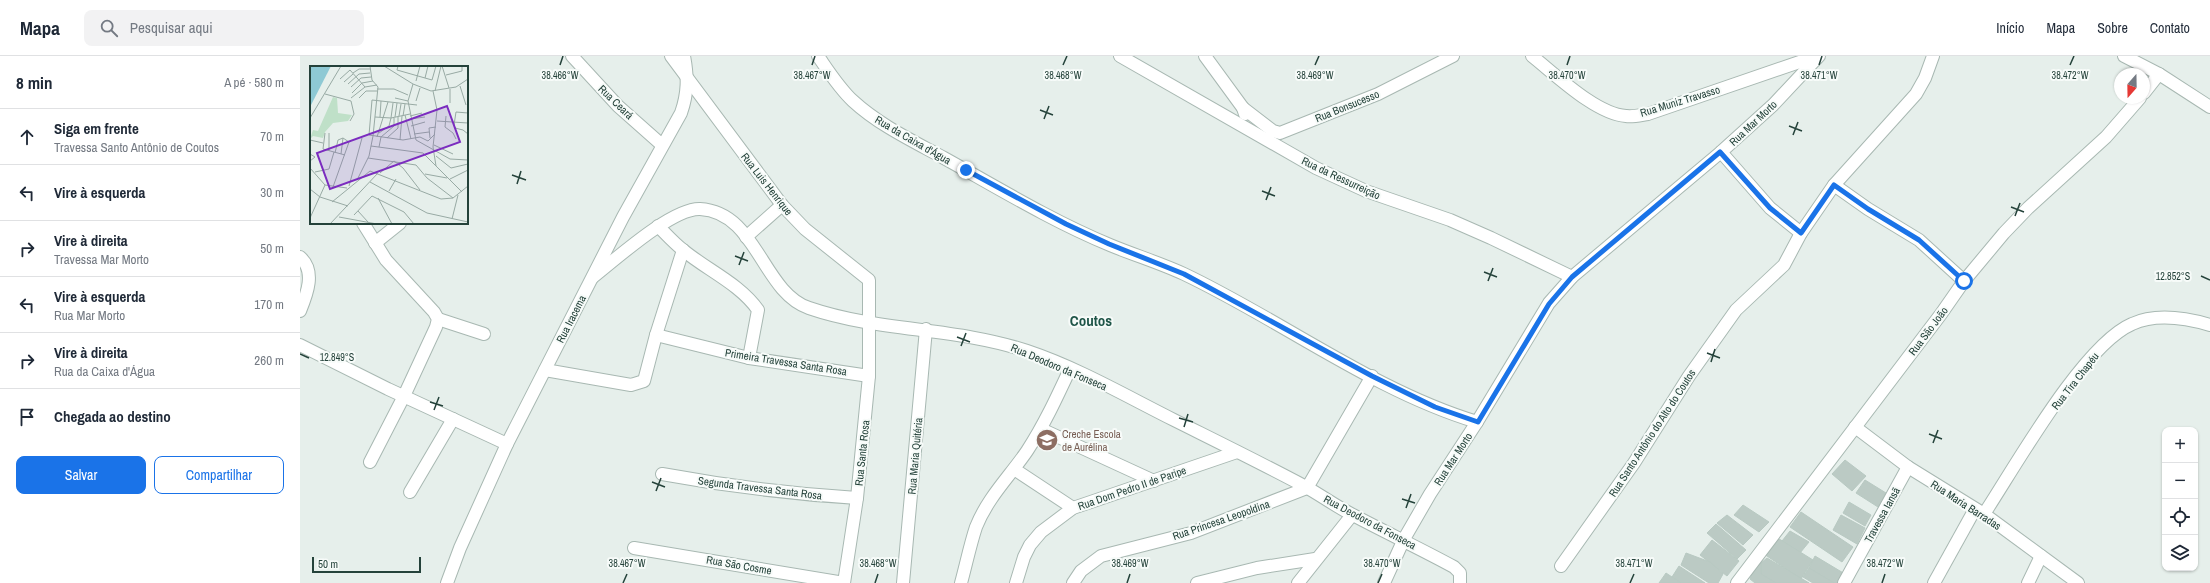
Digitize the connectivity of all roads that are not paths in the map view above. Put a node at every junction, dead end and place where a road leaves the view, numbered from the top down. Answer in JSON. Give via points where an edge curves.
{"nodes":[{"id":1,"x":572,"y":56,"type":"edge"},
{"id":2,"x":671,"y":56,"type":"edge"},
{"id":3,"x":684,"y":56,"type":"edge"},
{"id":4,"x":818,"y":56,"type":"edge"},
{"id":5,"x":1120,"y":56,"type":"edge"},
{"id":6,"x":1205,"y":56,"type":"edge"},
{"id":7,"x":1453,"y":56,"type":"edge"},
{"id":8,"x":1532,"y":56,"type":"edge"},
{"id":9,"x":1818,"y":56,"type":"edge"},
{"id":10,"x":1933,"y":56,"type":"edge"},
{"id":11,"x":2124,"y":56,"type":"edge"},
{"id":12,"x":2160,"y":74,"type":"junction"},
{"id":13,"x":688,"y":77,"type":"junction"},
{"id":14,"x":2150,"y":86,"type":"edge"},
{"id":15,"x":2135,"y":104,"type":"edge"},
{"id":16,"x":2210,"y":107,"type":"edge"},
{"id":17,"x":1243,"y":108,"type":"junction"},
{"id":18,"x":1250,"y":131,"type":"junction"},
{"id":19,"x":662,"y":145,"type":"junction"},
{"id":20,"x":1720,"y":152,"type":"junction"},
{"id":21,"x":1834,"y":185,"type":"junction"},
{"id":22,"x":782,"y":205,"type":"junction"},
{"id":23,"x":365,"y":224,"type":"edge"},
{"id":24,"x":399,"y":224,"type":"edge"},
{"id":25,"x":658,"y":226,"type":"junction"},
{"id":26,"x":1801,"y":233,"type":"junction"},
{"id":27,"x":746,"y":237,"type":"junction"},
{"id":28,"x":375,"y":243,"type":"junction"},
{"id":29,"x":683,"y":250,"type":"junction"},
{"id":30,"x":300,"y":257,"type":"edge"},
{"id":31,"x":593,"y":277,"type":"junction"},
{"id":32,"x":1572,"y":277,"type":"junction"},
{"id":33,"x":1964,"y":281,"type":"junction"},
{"id":34,"x":300,"y":311,"type":"edge"},
{"id":35,"x":438,"y":319,"type":"junction"},
{"id":36,"x":870,"y":322,"type":"junction"},
{"id":37,"x":2210,"y":325,"type":"edge"},
{"id":38,"x":926,"y":329,"type":"junction"},
{"id":39,"x":484,"y":334,"type":"dead end"},
{"id":40,"x":656,"y":335,"type":"junction"},
{"id":41,"x":300,"y":345,"type":"edge"},
{"id":42,"x":749,"y":358,"type":"junction"},
{"id":43,"x":1070,"y":369,"type":"junction"},
{"id":44,"x":545,"y":370,"type":"junction"},
{"id":45,"x":869,"y":376,"type":"junction"},
{"id":46,"x":1372,"y":376,"type":"junction"},
{"id":47,"x":404,"y":396,"type":"junction"},
{"id":48,"x":454,"y":419,"type":"junction"},
{"id":49,"x":1478,"y":422,"type":"junction"},
{"id":50,"x":1855,"y":427,"type":"junction"},
{"id":51,"x":1041,"y":428,"type":"junction"},
{"id":52,"x":508,"y":444,"type":"junction"},
{"id":53,"x":1237,"y":452,"type":"junction"},
{"id":54,"x":370,"y":462,"type":"dead end"},
{"id":55,"x":1908,"y":468,"type":"junction"},
{"id":56,"x":1014,"y":469,"type":"junction"},
{"id":57,"x":662,"y":474,"type":"dead end"},
{"id":58,"x":1154,"y":481,"type":"junction"},
{"id":59,"x":1307,"y":488,"type":"junction"},
{"id":60,"x":410,"y":492,"type":"dead end"},
{"id":61,"x":857,"y":498,"type":"junction"},
{"id":62,"x":1073,"y":508,"type":"junction"},
{"id":63,"x":1979,"y":512,"type":"junction"},
{"id":64,"x":1352,"y":515,"type":"junction"},
{"id":65,"x":1404,"y":539,"type":"junction"},
{"id":66,"x":634,"y":548,"type":"dead end"},
{"id":67,"x":2041,"y":556,"type":"junction"},
{"id":68,"x":1315,"y":559,"type":"junction"},
{"id":69,"x":1561,"y":566,"type":"dead end"},
{"id":70,"x":448,"y":583,"type":"edge"},
{"id":71,"x":844,"y":583,"type":"edge"},
{"id":72,"x":903,"y":583,"type":"edge"},
{"id":73,"x":961,"y":583,"type":"edge"},
{"id":74,"x":1016,"y":583,"type":"edge"},
{"id":75,"x":1073,"y":583,"type":"edge"},
{"id":76,"x":1197,"y":583,"type":"edge"},
{"id":77,"x":1298,"y":583,"type":"edge"},
{"id":78,"x":1384,"y":583,"type":"edge"},
{"id":79,"x":1460,"y":583,"type":"edge"},
{"id":80,"x":1737,"y":583,"type":"edge"},
{"id":81,"x":1844,"y":583,"type":"edge"},
{"id":82,"x":1934,"y":583,"type":"edge"},
{"id":83,"x":2028,"y":583,"type":"edge"},
{"id":84,"x":2078,"y":583,"type":"edge"}],
"edges":[{"from":1,"to":19,"type":"street","name":"Rua Ceará","via":[[618,106]]},
{"from":2,"to":13,"type":"street","name":"Rua Luis Henrique"},
{"from":3,"to":13,"type":"street","name":"Rua Iracema"},
{"from":4,"to":46,"type":"street","name":"Rua da Caixa d'Água","via":[[837,84],[853,101],[879,121],[1066,224],[1184,274]]},
{"from":5,"to":18,"type":"street","name":"Rua da Ressurreição"},
{"from":6,"to":17,"type":"street"},
{"from":7,"to":17,"type":"street","name":"Rua Bonsucesso","via":[[1378,94],[1280,133],[1273,131]]},
{"from":8,"to":9,"type":"street","name":"Rua Muniz Travasso","via":[[1592,102],[1627,117],[1648,114]]},
{"from":9,"to":20,"type":"street","name":"Rua Mar Morto","via":[[1773,104]]},
{"from":10,"to":21,"type":"street","name":"Rua Santo Antônio do Alto do Coutos","via":[[1916,94]]},
{"from":11,"to":12,"type":"street"},
{"from":12,"to":14,"type":"street"},
{"from":12,"to":16,"type":"street"},
{"from":13,"to":19,"type":"street","name":"Rua Iracema","via":[[687,96],[681,113]]},
{"from":13,"to":22,"type":"street","name":"Rua Luis Henrique"},
{"from":15,"to":33,"type":"street","name":"Rua São João","via":[[2106,137],[2009,228]]},
{"from":17,"to":18,"type":"street"},
{"from":18,"to":32,"type":"street","name":"Rua da Ressurreição","via":[[1316,168],[1366,191],[1457,223]]},
{"from":19,"to":31,"type":"street","name":"Rua Iracema"},
{"from":20,"to":26,"type":"street","via":[[1770,208]]},
{"from":20,"to":32,"type":"street","name":"Rua Mar Morto"},
{"from":21,"to":26,"type":"street","name":"Rua Santo Antônio do Alto do Coutos"},
{"from":21,"to":33,"type":"street","via":[[1919,240]]},
{"from":22,"to":27,"type":"street"},
{"from":22,"to":36,"type":"street","name":"Rua Luis Henrique","via":[[805,229],[870,280]]},
{"from":23,"to":28,"type":"street"},
{"from":24,"to":28,"type":"street"},
{"from":25,"to":27,"type":"street","name":"Rua Deodoro da Fonseca","via":[[686,210],[701,209],[728,219],[740,228]]},
{"from":25,"to":29,"type":"street"},
{"from":25,"to":31,"type":"street","name":"Rua Deodoro da Fonseca"},
{"from":26,"to":69,"type":"street","name":"Rua Santo Antônio do Alto do Coutos","via":[[1784,265],[1736,310],[1689,376],[1634,463]]},
{"from":27,"to":36,"type":"street","name":"Rua Deodoro da Fonseca","via":[[788,295],[799,304]]},
{"from":28,"to":35,"type":"street","via":[[386,260]]},
{"from":29,"to":40,"type":"street"},
{"from":29,"to":42,"type":"street","via":[[732,285],[753,302],[758,310]]},
{"from":30,"to":34,"type":"street","via":[[308,266],[309,274]]},
{"from":31,"to":44,"type":"street","name":"Rua Iracema"},
{"from":32,"to":49,"type":"street","name":"Rua Mar Morto","via":[[1549,304]]},
{"from":33,"to":50,"type":"street","name":"Rua São João"},
{"from":35,"to":39,"type":"street"},
{"from":35,"to":47,"type":"street"},
{"from":36,"to":38,"type":"street","name":"Rua Deodoro da Fonseca"},
{"from":36,"to":45,"type":"street","name":"Rua Santa Rosa"},
{"from":37,"to":63,"type":"street","name":"Rua Tira Chapéu","via":[[2159,317],[2133,323],[2114,335],[2098,350],[2060,397]]},
{"from":38,"to":43,"type":"street","name":"Rua Deodoro da Fonseca","via":[[998,342],[1031,352]]},
{"from":38,"to":72,"type":"street","name":"Rua Maria Quitéria"},
{"from":40,"to":42,"type":"street","name":"Primeira Travessa Santa Rosa"},
{"from":40,"to":44,"type":"street","via":[[647,376],[638,384],[631,386]]},
{"from":41,"to":47,"type":"street"},
{"from":42,"to":45,"type":"street","name":"Primeira Travessa Santa Rosa"},
{"from":43,"to":51,"type":"street"},
{"from":43,"to":53,"type":"street","name":"Rua Deodoro da Fonseca"},
{"from":44,"to":52,"type":"street","name":"Rua Iracema"},
{"from":45,"to":61,"type":"street","name":"Rua Santa Rosa"},
{"from":46,"to":49,"type":"street","name":"Rua da Caixa d'Água","via":[[1435,407]]},
{"from":46,"to":59,"type":"street"},
{"from":47,"to":48,"type":"street"},
{"from":47,"to":54,"type":"street"},
{"from":48,"to":52,"type":"street"},
{"from":48,"to":60,"type":"street"},
{"from":49,"to":65,"type":"street","name":"Rua Mar Morto","via":[[1430,494]]},
{"from":50,"to":55,"type":"street","name":"Rua Maria Barradas"},
{"from":50,"to":80,"type":"street","name":"Rua São João"},
{"from":51,"to":56,"type":"street"},
{"from":51,"to":58,"type":"street"},
{"from":52,"to":70,"type":"street","name":"Rua Iracema","via":[[460,548]]},
{"from":53,"to":58,"type":"street","name":"Rua Dom Pedro II de Paripe"},
{"from":53,"to":59,"type":"street","name":"Rua Deodoro da Fonseca"},
{"from":55,"to":63,"type":"street","name":"Rua Maria Barradas"},
{"from":55,"to":81,"type":"street","name":"Travessa Iansã"},
{"from":56,"to":62,"type":"street"},
{"from":56,"to":73,"type":"street","via":[[997,489],[976,527]]},
{"from":57,"to":61,"type":"street","name":"Segunda Travessa Santa Rosa","via":[[721,485],[801,495]]},
{"from":58,"to":62,"type":"street","name":"Rua Dom Pedro II de Paripe"},
{"from":59,"to":64,"type":"street","name":"Rua Deodoro da Fonseca"},
{"from":59,"to":75,"type":"street","name":"Rua Princesa Leopoldina","via":[[1191,533],[1101,556],[1081,571]]},
{"from":61,"to":71,"type":"street","name":"Rua Santa Rosa"},
{"from":62,"to":74,"type":"street","name":"Rua Dom Pedro II de Paripe","via":[[1041,532],[1030,545]]},
{"from":63,"to":67,"type":"street","name":"Rua Maria Barradas"},
{"from":63,"to":82,"type":"street","name":"Rua Tira Chapéu"},
{"from":64,"to":65,"type":"street","name":"Rua Deodoro da Fonseca"},
{"from":64,"to":68,"type":"street"},
{"from":65,"to":78,"type":"street","name":"Rua Mar Morto"},
{"from":65,"to":79,"type":"street","name":"Rua Deodoro da Fonseca","via":[[1454,567],[1460,573]]},
{"from":66,"to":71,"type":"street","name":"Rua São Cosme"},
{"from":67,"to":83,"type":"street"},
{"from":67,"to":84,"type":"street","name":"Rua Maria Barradas"},
{"from":68,"to":76,"type":"street","via":[[1257,568]]},
{"from":68,"to":77,"type":"street"}]}
